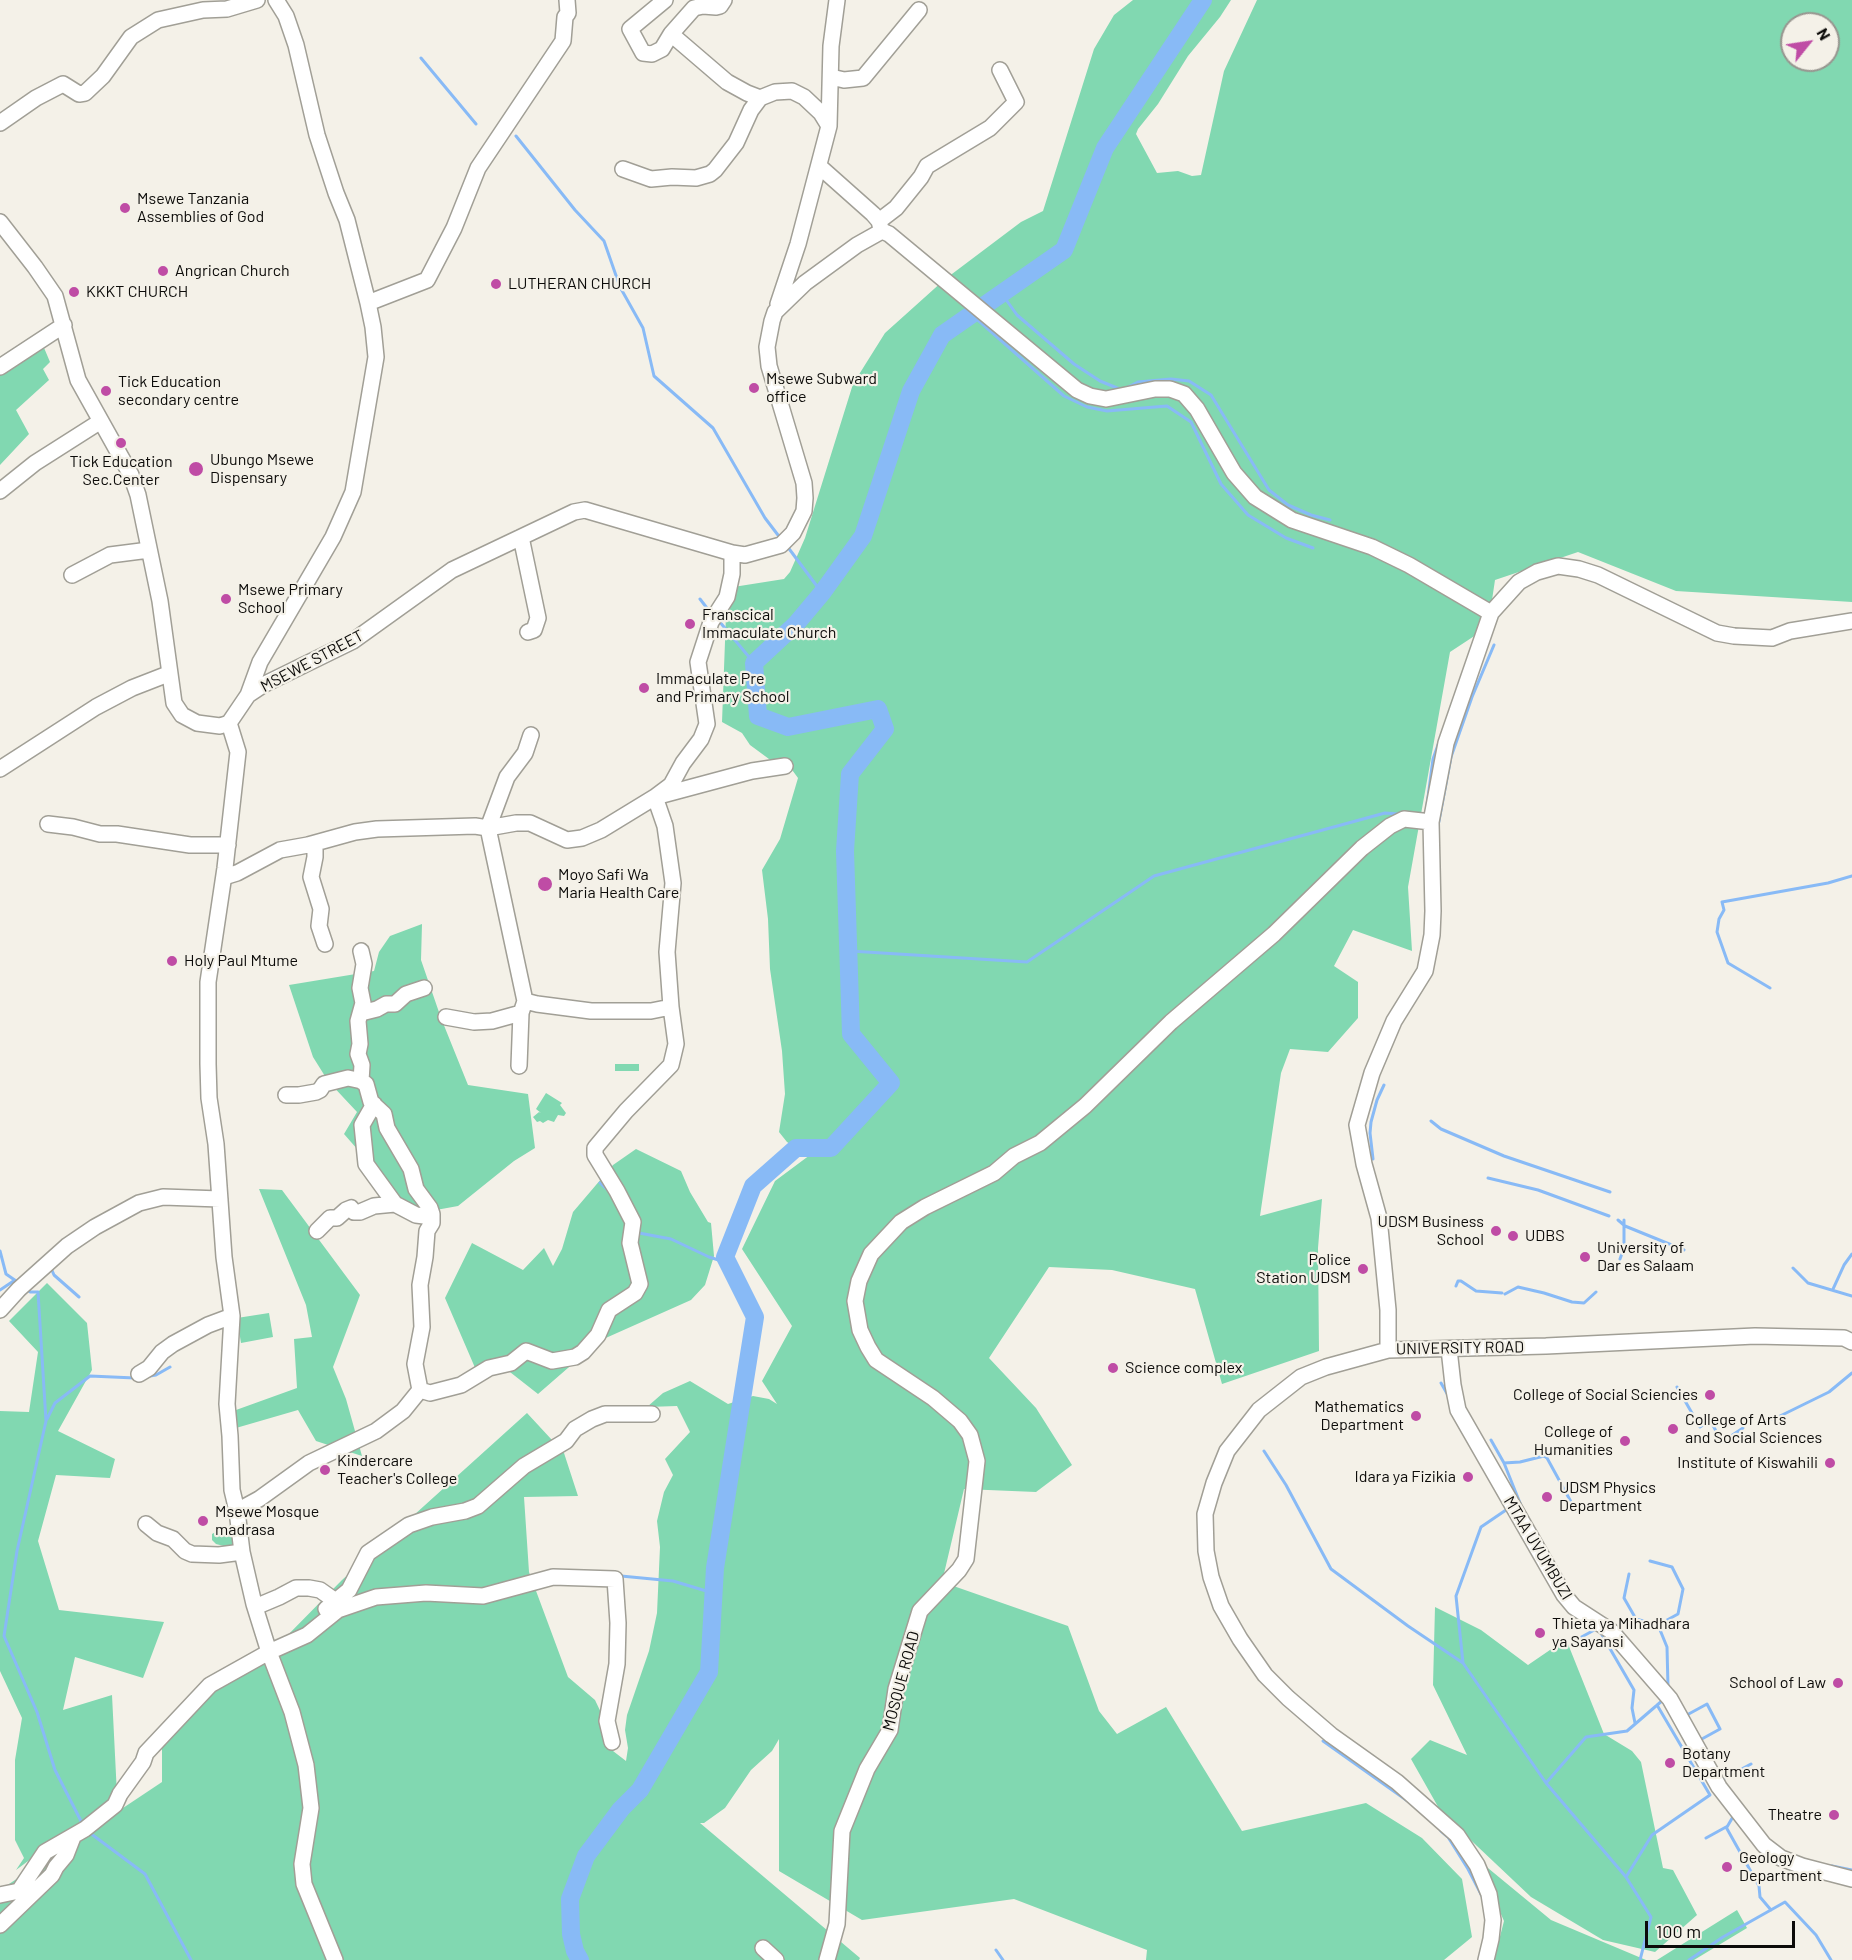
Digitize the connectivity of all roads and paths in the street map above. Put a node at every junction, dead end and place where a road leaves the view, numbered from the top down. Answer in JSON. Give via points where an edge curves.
{"nodes":[{"id":1,"x":257,"y":0,"type":"edge"},
{"id":2,"x":276,"y":0,"type":"edge"},
{"id":3,"x":567,"y":0,"type":"edge"},
{"id":4,"x":665,"y":0,"type":"edge"},
{"id":5,"x":724,"y":0,"type":"edge"},
{"id":6,"x":837,"y":0,"type":"edge"},
{"id":7,"x":651,"y":5,"type":"edge"},
{"id":8,"x":919,"y":10,"type":"dead end"},
{"id":9,"x":671,"y":34,"type":"junction"},
{"id":10,"x":1000,"y":70,"type":"dead end"},
{"id":11,"x":831,"y":77,"type":"junction"},
{"id":12,"x":760,"y":98,"type":"junction"},
{"id":13,"x":0,"y":123,"type":"edge"},
{"id":14,"x":829,"y":126,"type":"junction"},
{"id":15,"x":819,"y":166,"type":"junction"},
{"id":16,"x":623,"y":169,"type":"dead end"},
{"id":17,"x":0,"y":222,"type":"edge"},
{"id":18,"x":880,"y":226,"type":"junction"},
{"id":19,"x":368,"y":303,"type":"junction"},
{"id":20,"x":775,"y":312,"type":"junction"},
{"id":21,"x":64,"y":325,"type":"junction"},
{"id":22,"x":0,"y":367,"type":"edge"},
{"id":23,"x":101,"y":421,"type":"junction"},
{"id":24,"x":0,"y":492,"type":"edge"},
{"id":25,"x":521,"y":537,"type":"junction"},
{"id":26,"x":149,"y":550,"type":"junction"},
{"id":27,"x":732,"y":553,"type":"junction"},
{"id":28,"x":72,"y":574,"type":"dead end"},
{"id":29,"x":1491,"y":614,"type":"junction"},
{"id":30,"x":1852,"y":621,"type":"edge"},
{"id":31,"x":528,"y":632,"type":"dead end"},
{"id":32,"x":168,"y":674,"type":"junction"},
{"id":33,"x":249,"y":695,"type":"junction"},
{"id":34,"x":229,"y":723,"type":"junction"},
{"id":35,"x":531,"y":735,"type":"dead end"},
{"id":36,"x":785,"y":766,"type":"dead end"},
{"id":37,"x":0,"y":769,"type":"edge"},
{"id":38,"x":655,"y":797,"type":"junction"},
{"id":39,"x":1431,"y":822,"type":"junction"},
{"id":40,"x":48,"y":824,"type":"dead end"},
{"id":41,"x":489,"y":828,"type":"junction"},
{"id":42,"x":315,"y":843,"type":"junction"},
{"id":43,"x":228,"y":845,"type":"junction"},
{"id":44,"x":224,"y":877,"type":"junction"},
{"id":45,"x":325,"y":944,"type":"dead end"},
{"id":46,"x":361,"y":951,"type":"dead end"},
{"id":47,"x":424,"y":988,"type":"dead end"},
{"id":48,"x":523,"y":1007,"type":"junction"},
{"id":49,"x":670,"y":1007,"type":"junction"},
{"id":50,"x":361,"y":1013,"type":"junction"},
{"id":51,"x":446,"y":1017,"type":"dead end"},
{"id":52,"x":519,"y":1066,"type":"dead end"},
{"id":53,"x":362,"y":1081,"type":"junction"},
{"id":54,"x":286,"y":1095,"type":"dead end"},
{"id":55,"x":374,"y":1104,"type":"junction"},
{"id":56,"x":220,"y":1199,"type":"junction"},
{"id":57,"x":395,"y":1204,"type":"junction"},
{"id":58,"x":432,"y":1217,"type":"junction"},
{"id":59,"x":317,"y":1231,"type":"dead end"},
{"id":60,"x":0,"y":1310,"type":"edge"},
{"id":61,"x":232,"y":1316,"type":"junction"},
{"id":62,"x":1852,"y":1342,"type":"edge"},
{"id":63,"x":1449,"y":1348,"type":"junction"},
{"id":64,"x":1388,"y":1350,"type":"junction"},
{"id":65,"x":139,"y":1374,"type":"dead end"},
{"id":66,"x":420,"y":1390,"type":"junction"},
{"id":67,"x":652,"y":1414,"type":"dead end"},
{"id":68,"x":237,"y":1511,"type":"junction"},
{"id":69,"x":146,"y":1524,"type":"dead end"},
{"id":70,"x":242,"y":1552,"type":"junction"},
{"id":71,"x":337,"y":1602,"type":"junction"},
{"id":72,"x":254,"y":1604,"type":"junction"},
{"id":73,"x":307,"y":1635,"type":"junction"},
{"id":74,"x":269,"y":1652,"type":"junction"},
{"id":75,"x":612,"y":1742,"type":"dead end"},
{"id":76,"x":73,"y":1837,"type":"junction"},
{"id":77,"x":1852,"y":1879,"type":"edge"},
{"id":78,"x":0,"y":1895,"type":"edge"},
{"id":79,"x":0,"y":1925,"type":"edge"},
{"id":80,"x":763,"y":1948,"type":"dead end"},
{"id":81,"x":335,"y":1960,"type":"edge"},
{"id":82,"x":776,"y":1960,"type":"edge"},
{"id":83,"x":827,"y":1960,"type":"edge"},
{"id":84,"x":1486,"y":1960,"type":"edge"}],
"edges":[{"from":1,"to":13,"type":"street","via":[[158,20],[131,37],[103,76],[85,93],[79,94],[63,84]]},
{"from":2,"to":19,"type":"street","via":[[296,45],[314,125],[348,220]]},
{"from":3,"to":19,"type":"street","via":[[563,41],[478,168],[454,228],[427,280]]},
{"from":4,"to":7,"type":"street"},
{"from":5,"to":9,"type":"street","via":[[717,7],[693,8]]},
{"from":6,"to":11,"type":"street"},
{"from":7,"to":9,"type":"street","via":[[630,29],[643,53],[662,49]]},
{"from":8,"to":11,"type":"street","via":[[863,78]]},
{"from":9,"to":12,"type":"street","via":[[727,82]]},
{"from":10,"to":18,"type":"street","via":[[1016,102],[990,128],[927,166]]},
{"from":11,"to":14,"type":"street"},
{"from":12,"to":14,"type":"street","via":[[792,91],[804,97]]},
{"from":12,"to":16,"type":"street","via":[[735,143],[710,174],[651,179]]},
{"from":14,"to":15,"type":"street"},
{"from":15,"to":18,"type":"street"},
{"from":15,"to":20,"type":"street"},
{"from":17,"to":21,"type":"street","via":[[55,296]]},
{"from":18,"to":20,"type":"street","via":[[805,282]]},
{"from":18,"to":29,"type":"street","via":[[1077,390],[1106,399],[1162,389],[1184,394],[1243,485],[1260,500],[1292,520],[1409,564]]},
{"from":19,"to":33,"type":"street","via":[[376,357],[353,492],[328,546],[260,662]]},
{"from":20,"to":27,"type":"street","name":"MSEWE STREET","via":[[769,335],[769,366],[804,483],[804,511],[793,533],[777,548],[745,555]]},
{"from":21,"to":22,"type":"street"},
{"from":21,"to":23,"type":"street","via":[[78,380]]},
{"from":23,"to":24,"type":"street","via":[[34,463]]},
{"from":23,"to":26,"type":"street","via":[[131,475]]},
{"from":25,"to":27,"type":"street","name":"MSEWE STREET","via":[[565,515],[585,510]]},
{"from":25,"to":31,"type":"street","via":[[538,618],[534,630]]},
{"from":25,"to":33,"type":"street","name":"MSEWE STREET","via":[[452,570],[353,641]]},
{"from":26,"to":28,"type":"street","via":[[110,555]]},
{"from":26,"to":32,"type":"street","via":[[165,630]]},
{"from":27,"to":38,"type":"street","via":[[727,597],[711,622],[698,662],[707,724],[671,785]]},
{"from":29,"to":30,"type":"street","via":[[1519,582],[1558,566],[1598,575],[1717,633],[1772,638],[1790,631]]},
{"from":29,"to":39,"type":"street","via":[[1446,743]]},
{"from":32,"to":34,"type":"street","via":[[174,703],[182,715],[197,723]]},
{"from":32,"to":37,"type":"street","via":[[96,707]]},
{"from":33,"to":34,"type":"street","name":"MSEWE STREET"},
{"from":34,"to":43,"type":"street","via":[[238,752]]},
{"from":35,"to":41,"type":"street","via":[[525,753],[507,777]]},
{"from":36,"to":38,"type":"street"},
{"from":38,"to":41,"type":"street","via":[[582,838],[567,840],[530,823]]},
{"from":38,"to":49,"type":"street","via":[[665,826],[673,884],[667,952]]},
{"from":39,"to":64,"type":"street","via":[[1433,911],[1425,971],[1394,1021],[1372,1073],[1357,1125],[1379,1218]]},
{"from":39,"to":83,"type":"street","name":"MOSQUE ROAD","via":[[1404,819],[1390,826],[1362,848],[1267,941],[1171,1022],[1085,1106],[1040,1143],[1014,1156],[994,1173],[901,1222],[871,1254],[855,1301],[860,1330],[876,1360],[960,1421],[970,1435],[977,1461],[966,1559],[920,1611],[896,1689],[890,1730],[867,1769],[842,1831],[837,1924]]},
{"from":40,"to":43,"type":"street","via":[[190,846]]},
{"from":41,"to":42,"type":"street","via":[[387,829],[355,832]]},
{"from":41,"to":48,"type":"street"},
{"from":42,"to":44,"type":"street","via":[[280,850]]},
{"from":42,"to":45,"type":"street","via":[[311,877],[321,909],[319,925]]},
{"from":43,"to":44,"type":"street"},
{"from":44,"to":56,"type":"street","via":[[208,982],[209,1098]]},
{"from":46,"to":50,"type":"street"},
{"from":47,"to":50,"type":"street","via":[[406,994],[395,1004]]},
{"from":48,"to":49,"type":"street","via":[[537,1004],[591,1011],[651,1011]]},
{"from":48,"to":51,"type":"street","via":[[492,1021]]},
{"from":48,"to":52,"type":"street"},
{"from":49,"to":66,"type":"street","via":[[676,1044],[671,1065],[595,1148],[595,1155],[633,1222],[630,1243],[640,1284],[635,1293],[609,1310],[598,1335],[575,1357],[552,1361],[526,1352],[511,1363],[489,1368],[461,1385],[430,1393]]},
{"from":50,"to":53,"type":"street","via":[[358,1054]]},
{"from":53,"to":54,"type":"street","via":[[348,1078],[324,1084],[316,1092]]},
{"from":53,"to":55,"type":"street"},
{"from":55,"to":57,"type":"street","via":[[362,1125],[366,1164]]},
{"from":55,"to":58,"type":"street","via":[[384,1114],[387,1128]]},
{"from":56,"to":60,"type":"street","via":[[163,1197],[139,1203],[67,1246]]},
{"from":56,"to":61,"type":"street"},
{"from":57,"to":58,"type":"street","via":[[416,1215]]},
{"from":57,"to":59,"type":"street","via":[[360,1212],[348,1209],[337,1218],[330,1218]]},
{"from":58,"to":66,"type":"street","via":[[420,1286],[422,1327],[415,1364]]},
{"from":61,"to":65,"type":"street","via":[[208,1324],[173,1344]]},
{"from":61,"to":68,"type":"street","via":[[227,1404],[232,1490]]},
{"from":62,"to":63,"type":"street","name":"UNIVERSITY ROAD","via":[[1844,1338],[1755,1336]]},
{"from":63,"to":64,"type":"street","name":"UNIVERSITY ROAD"},
{"from":63,"to":77,"type":"street","name":"MTAA UVUMBUZI","via":[[1458,1410],[1564,1595],[1574,1607],[1611,1630],[1670,1699],[1719,1787],[1764,1845],[1781,1858]]},
{"from":64,"to":84,"type":"street","name":"UNIVERSITY ROAD","via":[[1301,1377],[1259,1410],[1227,1451],[1214,1483],[1206,1514],[1206,1551],[1221,1606],[1265,1675],[1331,1735],[1397,1782],[1457,1835],[1477,1865],[1489,1894],[1493,1920]]},
{"from":66,"to":68,"type":"street","via":[[403,1411],[376,1431],[309,1462]]},
{"from":67,"to":71,"type":"street","via":[[605,1414],[592,1419],[566,1441],[524,1466],[478,1506],[409,1526],[368,1553],[349,1590]]},
{"from":68,"to":70,"type":"street"},
{"from":69,"to":70,"type":"street","via":[[192,1554]]},
{"from":70,"to":72,"type":"street"},
{"from":71,"to":72,"type":"street","via":[[320,1590],[296,1588],[260,1605]]},
{"from":71,"to":73,"type":"street","via":[[322,1612]]},
{"from":72,"to":74,"type":"street"},
{"from":73,"to":74,"type":"street"},
{"from":73,"to":75,"type":"street","via":[[338,1610],[376,1597],[426,1593],[483,1596],[553,1577],[615,1579],[617,1664],[607,1721]]},
{"from":74,"to":76,"type":"street","via":[[210,1685],[146,1753],[116,1805]]},
{"from":74,"to":81,"type":"street","via":[[292,1712],[308,1772],[311,1808],[302,1864],[304,1884]]},
{"from":76,"to":78,"type":"street","via":[[45,1852],[19,1891]]},
{"from":76,"to":79,"type":"street","via":[[52,1875]]},
{"from":80,"to":82,"type":"street"}]}
